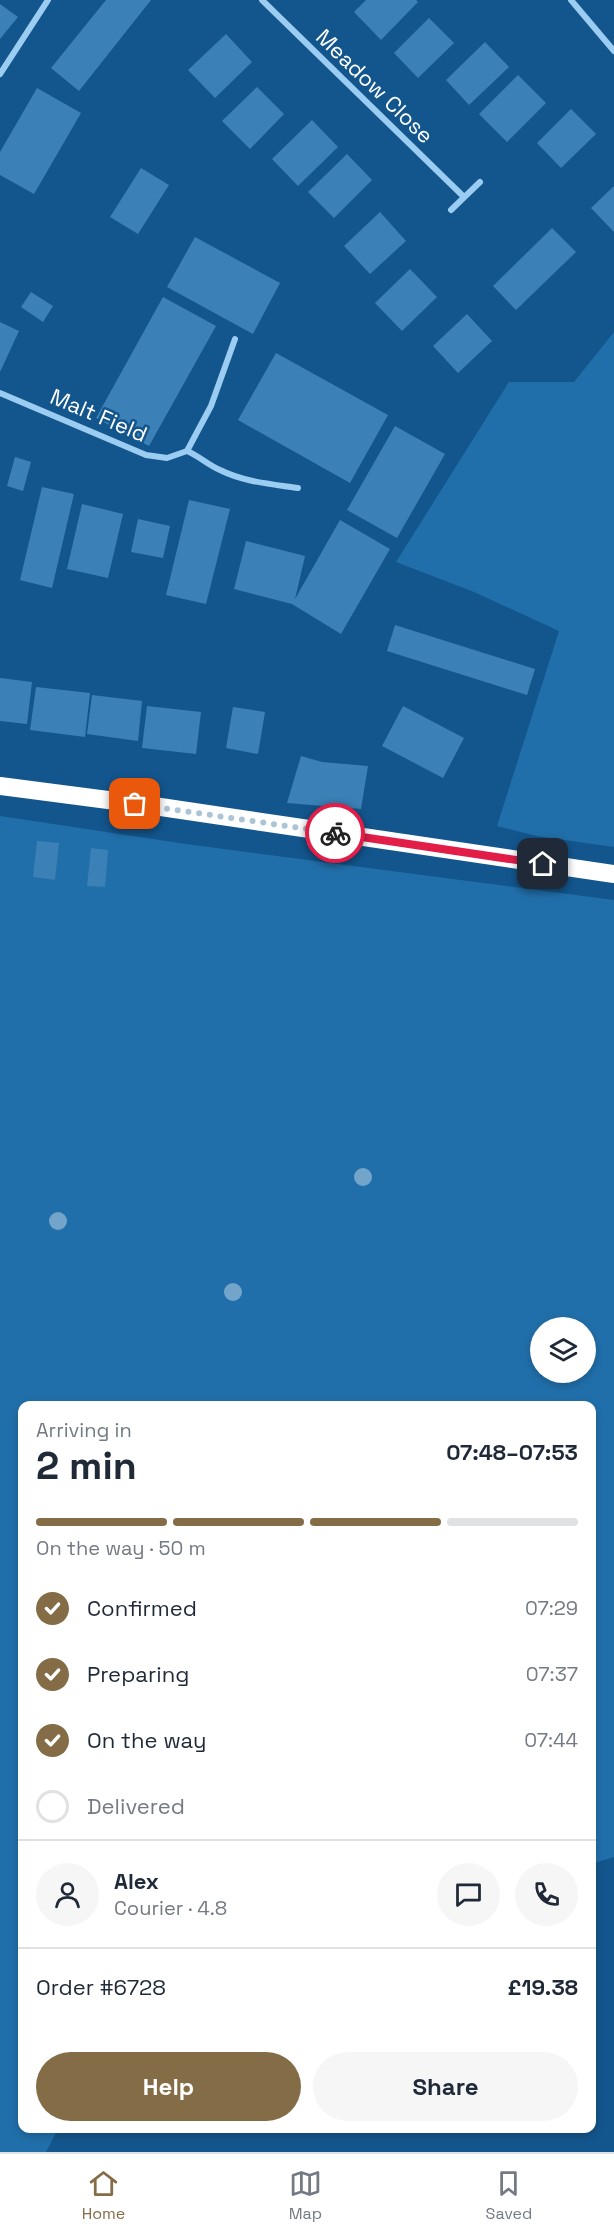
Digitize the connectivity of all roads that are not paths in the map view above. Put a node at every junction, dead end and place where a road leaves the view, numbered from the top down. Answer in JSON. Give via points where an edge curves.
{"nodes":[{"id":1,"x":48,"y":0,"type":"edge"},
{"id":2,"x":262,"y":0,"type":"edge"},
{"id":3,"x":571,"y":0,"type":"edge"},
{"id":4,"x":614,"y":51,"type":"edge"},
{"id":5,"x":0,"y":74,"type":"edge"},
{"id":6,"x":480,"y":182,"type":"dead end"},
{"id":7,"x":464,"y":197,"type":"junction"},
{"id":8,"x":450,"y":210,"type":"dead end"},
{"id":9,"x":235,"y":339,"type":"dead end"},
{"id":10,"x":0,"y":393,"type":"edge"},
{"id":11,"x":187,"y":451,"type":"junction"},
{"id":12,"x":298,"y":488,"type":"dead end"},
{"id":13,"x":0,"y":786,"type":"edge"},
{"id":14,"x":614,"y":874,"type":"edge"}],
"edges":[{"from":1,"to":5,"type":"street"},
{"from":2,"to":7,"type":"street","name":"Meadow Close"},
{"from":3,"to":4,"type":"street"},
{"from":6,"to":7,"type":"street"},
{"from":7,"to":8,"type":"street"},
{"from":9,"to":11,"type":"street","via":[[211,406]]},
{"from":10,"to":11,"type":"street","name":"Malt Field","via":[[146,455],[167,458]]},
{"from":11,"to":12,"type":"street","via":[[219,470],[251,482]]},
{"from":13,"to":14,"type":"highway"}]}
